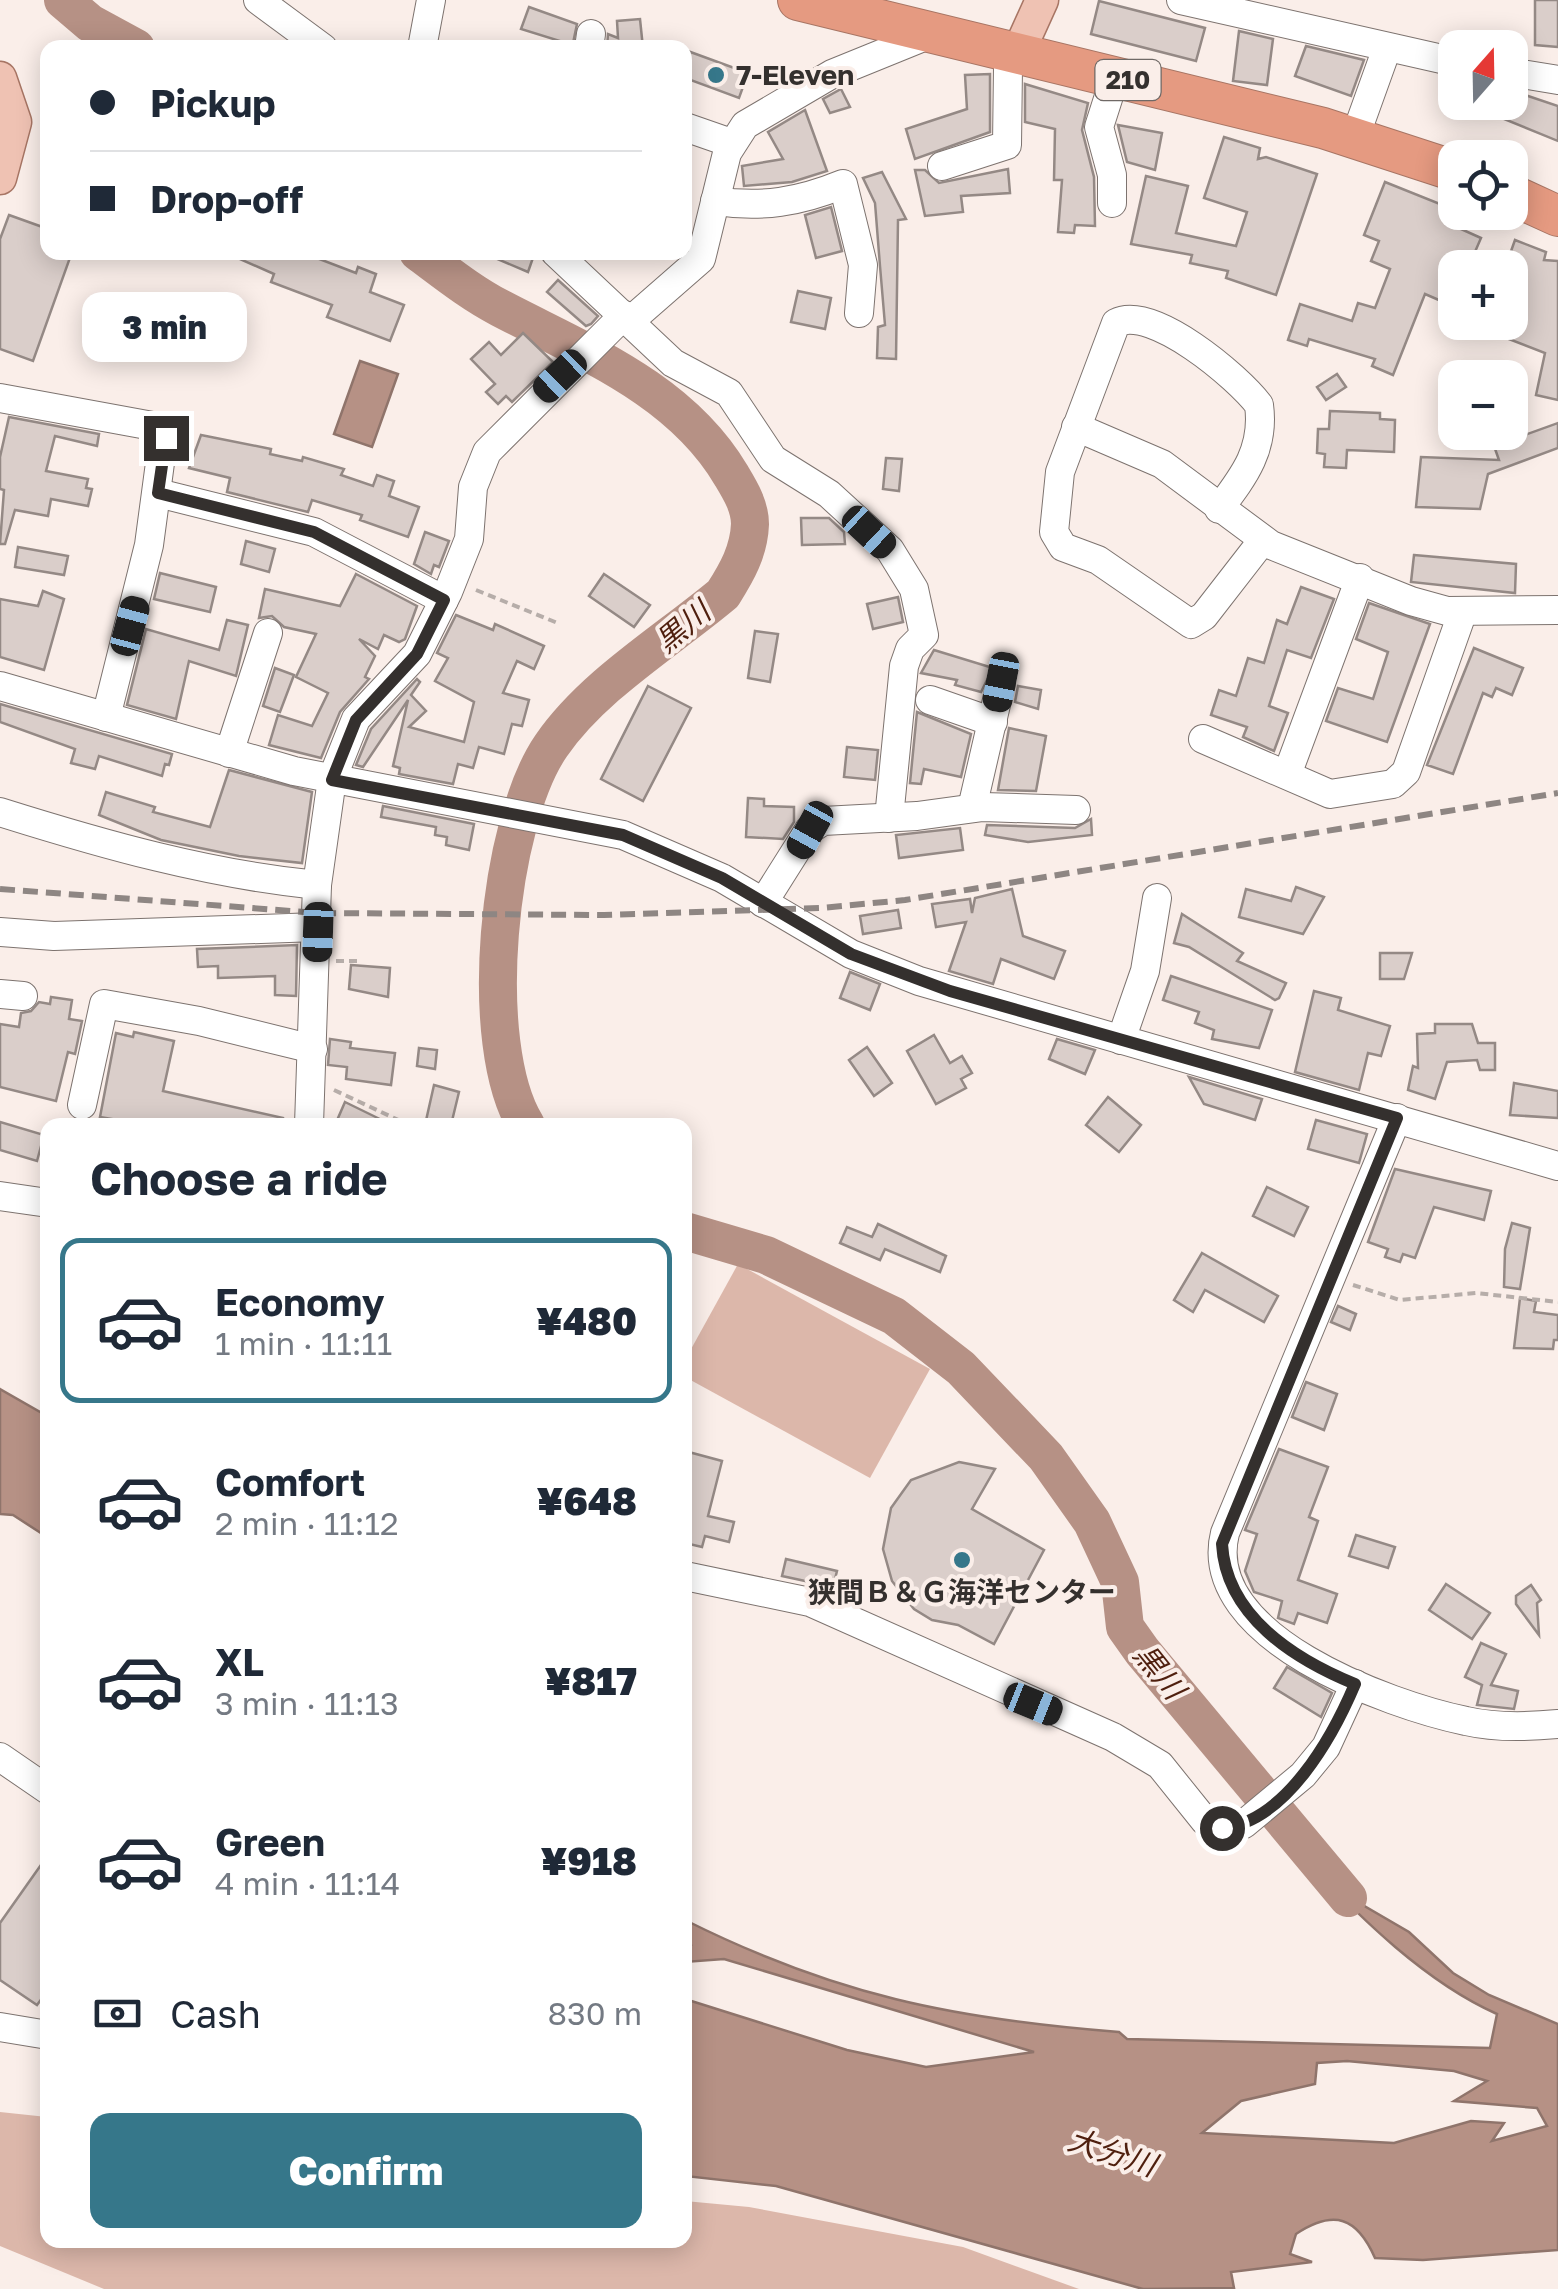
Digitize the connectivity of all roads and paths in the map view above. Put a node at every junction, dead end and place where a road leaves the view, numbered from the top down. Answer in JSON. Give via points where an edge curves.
{"nodes":[{"id":1,"x":258,"y":0,"type":"edge"},
{"id":2,"x":431,"y":0,"type":"edge"},
{"id":3,"x":798,"y":0,"type":"edge"},
{"id":4,"x":1042,"y":0,"type":"edge"},
{"id":5,"x":1180,"y":0,"type":"edge"},
{"id":6,"x":932,"y":33,"type":"junction"},
{"id":7,"x":312,"y":40,"type":"edge"},
{"id":8,"x":424,"y":40,"type":"edge"},
{"id":9,"x":1387,"y":48,"type":"junction"},
{"id":10,"x":1015,"y":53,"type":"junction"},
{"id":11,"x":1438,"y":58,"type":"edge"},
{"id":12,"x":1528,"y":75,"type":"edge"},
{"id":13,"x":1115,"y":77,"type":"junction"},
{"id":14,"x":0,"y":78,"type":"edge"},
{"id":15,"x":1558,"y":80,"type":"edge"},
{"id":16,"x":692,"y":130,"type":"edge"},
{"id":17,"x":1354,"y":138,"type":"junction"},
{"id":18,"x":732,"y":144,"type":"junction"},
{"id":19,"x":1438,"y":165,"type":"edge"},
{"id":20,"x":942,"y":166,"type":"dead end"},
{"id":21,"x":0,"y":178,"type":"edge"},
{"id":22,"x":715,"y":200,"type":"junction"},
{"id":23,"x":1528,"y":202,"type":"edge"},
{"id":24,"x":1112,"y":203,"type":"dead end"},
{"id":25,"x":1558,"y":216,"type":"edge"},
{"id":26,"x":562,"y":260,"type":"edge"},
{"id":27,"x":859,"y":313,"type":"dead end"},
{"id":28,"x":624,"y":319,"type":"junction"},
{"id":29,"x":0,"y":398,"type":"edge"},
{"id":30,"x":1076,"y":427,"type":"junction"},
{"id":31,"x":158,"y":493,"type":"junction"},
{"id":32,"x":1218,"y":508,"type":"junction"},
{"id":33,"x":1263,"y":540,"type":"junction"},
{"id":34,"x":1360,"y":578,"type":"junction"},
{"id":35,"x":450,"y":588,"type":"junction"},
{"id":36,"x":1558,"y":610,"type":"edge"},
{"id":37,"x":1463,"y":611,"type":"junction"},
{"id":38,"x":560,"y":624,"type":"dead end"},
{"id":39,"x":268,"y":633,"type":"dead end"},
{"id":40,"x":1001,"y":682,"type":"dead end"},
{"id":41,"x":0,"y":686,"type":"edge"},
{"id":42,"x":930,"y":700,"type":"dead end"},
{"id":43,"x":106,"y":717,"type":"junction"},
{"id":44,"x":993,"y":722,"type":"junction"},
{"id":45,"x":1203,"y":739,"type":"dead end"},
{"id":46,"x":229,"y":753,"type":"junction"},
{"id":47,"x":1288,"y":772,"type":"junction"},
{"id":48,"x":332,"y":780,"type":"junction"},
{"id":49,"x":972,"y":808,"type":"junction"},
{"id":50,"x":1076,"y":810,"type":"dead end"},
{"id":51,"x":0,"y":812,"type":"edge"},
{"id":52,"x":889,"y":818,"type":"junction"},
{"id":53,"x":318,"y":886,"type":"junction"},
{"id":54,"x":1156,"y":898,"type":"dead end"},
{"id":55,"x":763,"y":902,"type":"junction"},
{"id":56,"x":318,"y":927,"type":"junction"},
{"id":57,"x":0,"y":932,"type":"edge"},
{"id":58,"x":1120,"y":1040,"type":"junction"},
{"id":59,"x":313,"y":1049,"type":"junction"},
{"id":60,"x":311,"y":1080,"type":"junction"},
{"id":61,"x":82,"y":1105,"type":"dead end"},
{"id":62,"x":310,"y":1118,"type":"edge"},
{"id":63,"x":394,"y":1118,"type":"edge"},
{"id":64,"x":1397,"y":1118,"type":"junction"},
{"id":65,"x":1558,"y":1166,"type":"edge"},
{"id":66,"x":0,"y":1196,"type":"edge"},
{"id":67,"x":40,"y":1202,"type":"edge"},
{"id":68,"x":1330,"y":1276,"type":"junction"},
{"id":69,"x":1558,"y":1302,"type":"edge"},
{"id":70,"x":692,"y":1577,"type":"edge"},
{"id":71,"x":1355,"y":1684,"type":"junction"},
{"id":72,"x":1558,"y":1724,"type":"edge"},
{"id":73,"x":0,"y":1757,"type":"edge"},
{"id":74,"x":40,"y":1784,"type":"edge"},
{"id":75,"x":0,"y":2027,"type":"edge"},
{"id":76,"x":40,"y":2034,"type":"edge"}],
"edges":[{"from":1,"to":7,"type":"street"},
{"from":2,"to":8,"type":"street"},
{"from":3,"to":6,"type":"highway","number":"210"},
{"from":4,"to":10,"type":"main road"},
{"from":5,"to":9,"type":"street"},
{"from":6,"to":10,"type":"highway","number":"210"},
{"from":6,"to":18,"type":"street","via":[[820,79],[756,117]]},
{"from":9,"to":11,"type":"street"},
{"from":9,"to":17,"type":"street"},
{"from":10,"to":13,"type":"highway","number":"210"},
{"from":10,"to":20,"type":"street","via":[[1008,67],[1007,145]]},
{"from":12,"to":15,"type":"street"},
{"from":13,"to":17,"type":"highway","number":"210"},
{"from":13,"to":24,"type":"street","via":[[1099,127]]},
{"from":14,"to":21,"type":"main road","via":[[15,122]]},
{"from":16,"to":18,"type":"street"},
{"from":17,"to":19,"type":"highway","number":"210"},
{"from":18,"to":22,"type":"street"},
{"from":22,"to":27,"type":"street","via":[[772,204],[843,184],[863,265]]},
{"from":22,"to":28,"type":"street","via":[[700,259]]},
{"from":23,"to":25,"type":"highway"},
{"from":26,"to":28,"type":"street"},
{"from":28,"to":35,"type":"street","via":[[521,413],[482,460],[469,539]]},
{"from":28,"to":52,"type":"street","via":[[679,368],[728,393],[772,458],[829,494],[898,559],[918,600],[924,635],[904,666]]},
{"from":29,"to":31,"type":"street","via":[[162,429]]},
{"from":30,"to":32,"type":"street","via":[[1162,464]]},
{"from":30,"to":32,"type":"street","via":[[1116,322],[1132,320],[1200,348],[1260,410],[1252,462]]},
{"from":30,"to":33,"type":"street","via":[[1057,486],[1054,532],[1064,547],[1098,560],[1181,621],[1200,621]]},
{"from":31,"to":35,"type":"street","via":[[314,532]]},
{"from":31,"to":43,"type":"street"},
{"from":32,"to":33,"type":"street"},
{"from":33,"to":34,"type":"street"},
{"from":34,"to":37,"type":"street","via":[[1433,608]]},
{"from":34,"to":47,"type":"street"},
{"from":35,"to":38,"type":"path"},
{"from":35,"to":48,"type":"street","via":[[417,654],[356,720]]},
{"from":36,"to":37,"type":"street"},
{"from":37,"to":47,"type":"street","via":[[1398,782],[1330,794]]},
{"from":39,"to":46,"type":"street"},
{"from":40,"to":44,"type":"street"},
{"from":41,"to":43,"type":"street"},
{"from":42,"to":44,"type":"street"},
{"from":43,"to":46,"type":"street"},
{"from":44,"to":49,"type":"street"},
{"from":45,"to":47,"type":"street"},
{"from":46,"to":48,"type":"street"},
{"from":48,"to":53,"type":"street"},
{"from":48,"to":55,"type":"street","via":[[623,835]]},
{"from":49,"to":50,"type":"street"},
{"from":49,"to":52,"type":"street"},
{"from":51,"to":53,"type":"street","via":[[158,858]]},
{"from":52,"to":55,"type":"street","via":[[814,825]]},
{"from":53,"to":56,"type":"street"},
{"from":54,"to":58,"type":"street","via":[[1144,971]]},
{"from":55,"to":58,"type":"street","via":[[885,968]]},
{"from":56,"to":57,"type":"street"},
{"from":56,"to":59,"type":"street"},
{"from":58,"to":64,"type":"street"},
{"from":59,"to":60,"type":"street"},
{"from":59,"to":61,"type":"street","via":[[104,1004]]},
{"from":60,"to":62,"type":"street"},
{"from":60,"to":63,"type":"path"},
{"from":64,"to":65,"type":"street"},
{"from":64,"to":68,"type":"street"},
{"from":66,"to":67,"type":"street"},
{"from":68,"to":69,"type":"path","via":[[1400,1300],[1476,1293]]},
{"from":68,"to":71,"type":"street","via":[[1226,1533],[1223,1561],[1236,1599],[1254,1621]]},
{"from":70,"to":71,"type":"street","via":[[810,1602],[1113,1737],[1170,1774],[1205,1821],[1222,1828],[1244,1824],[1291,1787],[1326,1748]]},
{"from":71,"to":72,"type":"street","via":[[1463,1721]]},
{"from":73,"to":74,"type":"street"},
{"from":75,"to":76,"type":"street"}]}
